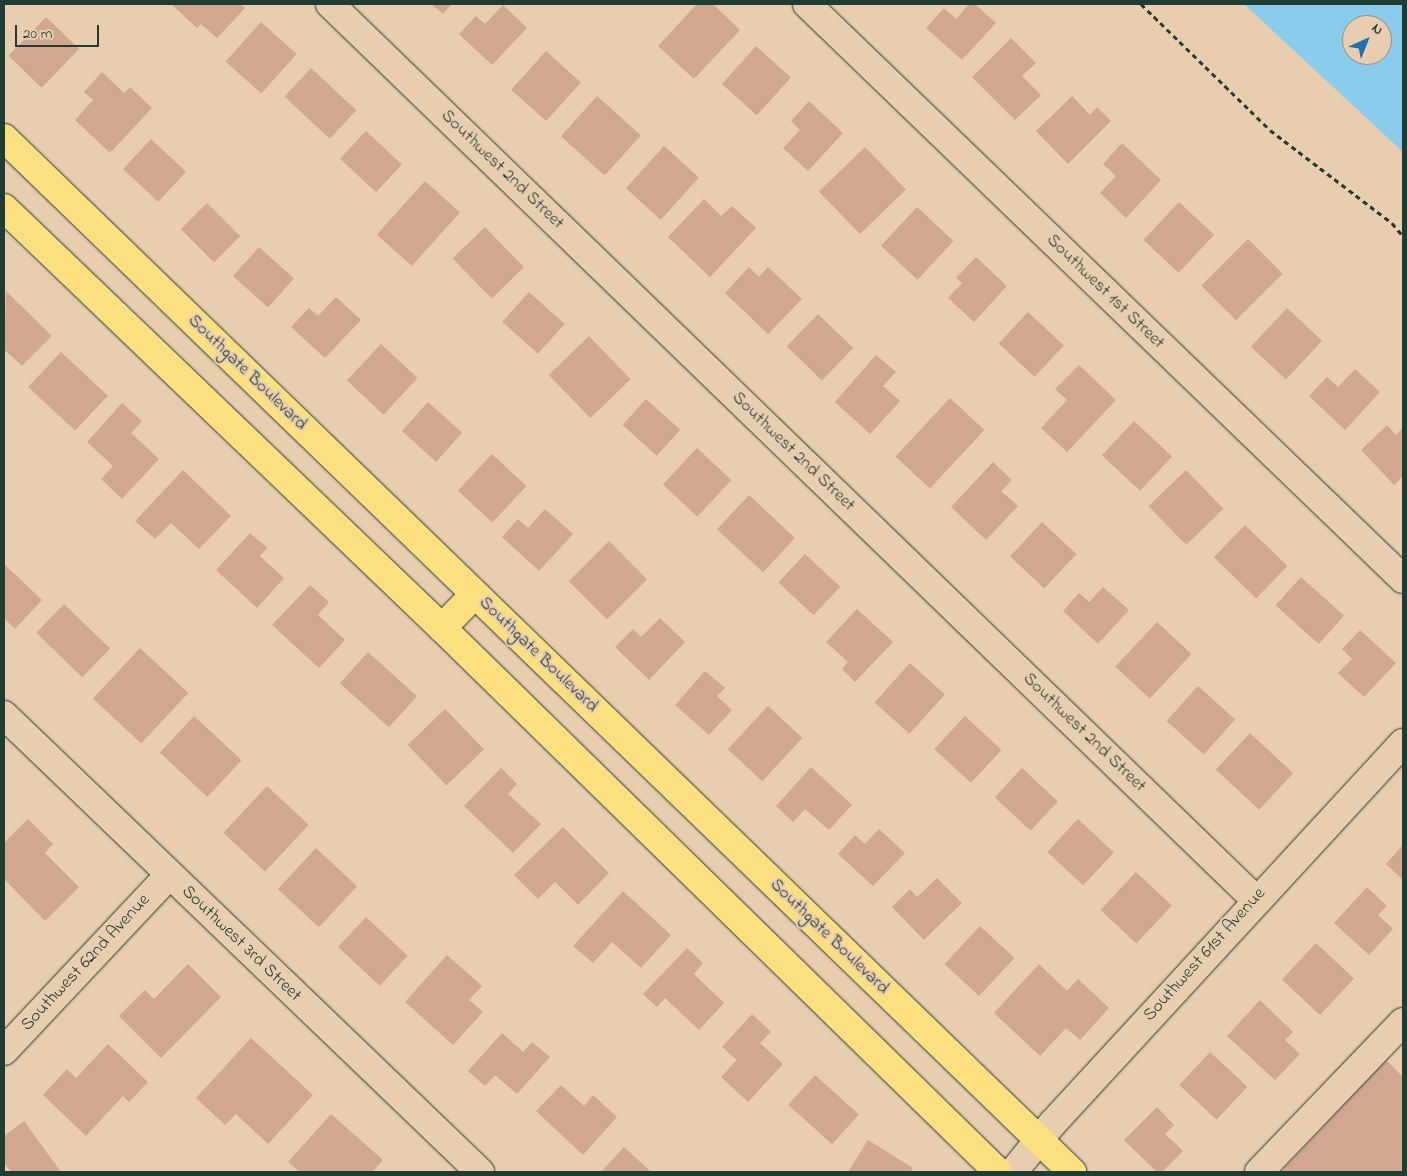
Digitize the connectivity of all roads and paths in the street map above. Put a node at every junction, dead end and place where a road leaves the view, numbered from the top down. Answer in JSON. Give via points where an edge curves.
{"nodes":[{"id":1,"x":330,"y":4,"type":"edge"},
{"id":2,"x":807,"y":4,"type":"edge"},
{"id":3,"x":1141,"y":4,"type":"edge"},
{"id":4,"x":4,"y":138,"type":"edge"},
{"id":5,"x":4,"y":208,"type":"edge"},
{"id":6,"x":1403,"y":236,"type":"edge"},
{"id":7,"x":1403,"y":580,"type":"edge"},
{"id":8,"x":475,"y":594,"type":"junction"},
{"id":9,"x":442,"y":628,"type":"junction"},
{"id":10,"x":4,"y":715,"type":"edge"},
{"id":11,"x":1403,"y":743,"type":"edge"},
{"id":12,"x":169,"y":875,"type":"junction"},
{"id":13,"x":1256,"y":900,"type":"junction"},
{"id":14,"x":1403,"y":1022,"type":"edge"},
{"id":15,"x":4,"y":1051,"type":"edge"},
{"id":16,"x":1038,"y":1139,"type":"junction"},
{"id":17,"x":480,"y":1172,"type":"edge"},
{"id":18,"x":998,"y":1172,"type":"edge"},
{"id":19,"x":1013,"y":1172,"type":"edge"},
{"id":20,"x":1072,"y":1172,"type":"edge"},
{"id":21,"x":1259,"y":1172,"type":"edge"}],
"edges":[{"from":1,"to":13,"type":"street","name":"Southwest 2nd Street"},
{"from":2,"to":7,"type":"street","name":"Southwest 1st Street"},
{"from":3,"to":6,"type":"path","via":[[1270,130],[1392,223]]},
{"from":4,"to":8,"type":"main road","name":"Southgate Boulevard"},
{"from":5,"to":9,"type":"main road"},
{"from":8,"to":9,"type":"main road"},
{"from":8,"to":16,"type":"main road","name":"Southgate Boulevard"},
{"from":9,"to":18,"type":"main road"},
{"from":10,"to":12,"type":"street","name":"Southwest 3rd Street"},
{"from":11,"to":13,"type":"street","name":"Southwest 61st Avenue"},
{"from":12,"to":15,"type":"street","name":"Southwest 62nd Avenue"},
{"from":12,"to":17,"type":"street","name":"Southwest 3rd Street"},
{"from":13,"to":16,"type":"street","name":"Southwest 61st Avenue"},
{"from":14,"to":21,"type":"street"},
{"from":16,"to":19,"type":"street","name":"Southwest 61st Avenue"},
{"from":16,"to":20,"type":"main road","name":"Southgate Boulevard"}]}
